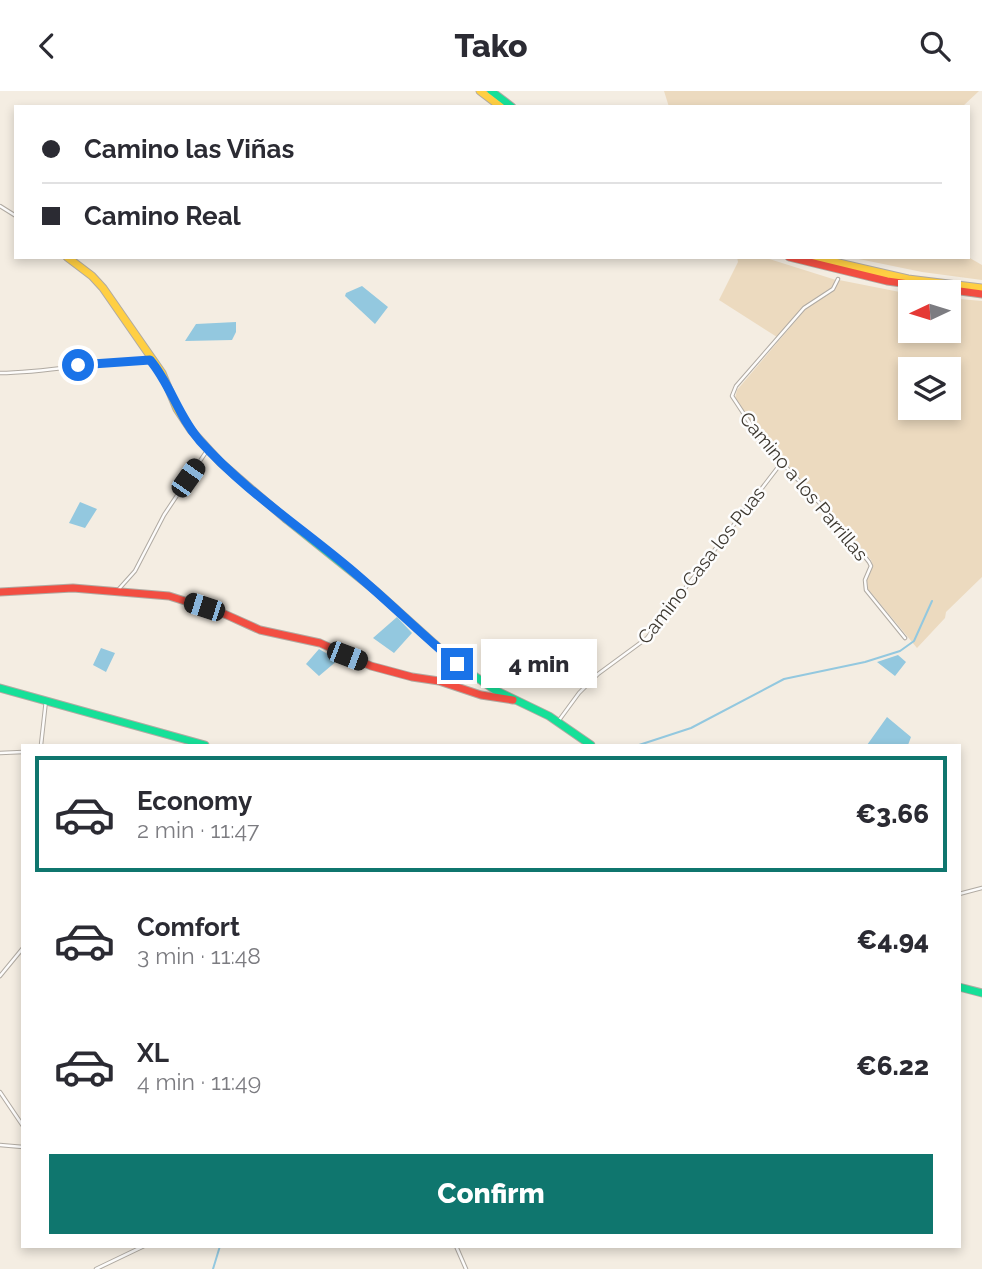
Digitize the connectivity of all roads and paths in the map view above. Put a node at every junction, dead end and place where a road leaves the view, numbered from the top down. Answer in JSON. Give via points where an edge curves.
{"nodes":[{"id":1,"x":480,"y":91,"type":"edge"},
{"id":2,"x":491,"y":91,"type":"edge"},
{"id":3,"x":498,"y":105,"type":"edge"},
{"id":4,"x":509,"y":105,"type":"edge"},
{"id":5,"x":70,"y":259,"type":"edge"},
{"id":6,"x":797,"y":259,"type":"edge"},
{"id":7,"x":821,"y":259,"type":"edge"},
{"id":8,"x":838,"y":279,"type":"dead end"},
{"id":9,"x":982,"y":288,"type":"edge"},
{"id":10,"x":982,"y":295,"type":"edge"},
{"id":11,"x":150,"y":360,"type":"junction"},
{"id":12,"x":0,"y":373,"type":"edge"},
{"id":13,"x":208,"y":449,"type":"junction"},
{"id":14,"x":782,"y":462,"type":"junction"},
{"id":15,"x":118,"y":590,"type":"junction"},
{"id":16,"x":0,"y":592,"type":"edge"},
{"id":17,"x":905,"y":638,"type":"dead end"},
{"id":18,"x":0,"y":688,"type":"edge"},
{"id":19,"x":46,"y":700,"type":"junction"},
{"id":20,"x":515,"y":701,"type":"junction"},
{"id":21,"x":557,"y":723,"type":"junction"},
{"id":22,"x":41,"y":744,"type":"edge"},
{"id":23,"x":201,"y":744,"type":"edge"},
{"id":24,"x":589,"y":744,"type":"edge"},
{"id":25,"x":21,"y":752,"type":"edge"},
{"id":26,"x":0,"y":753,"type":"edge"},
{"id":27,"x":982,"y":888,"type":"edge"},
{"id":28,"x":961,"y":893,"type":"edge"},
{"id":29,"x":21,"y":950,"type":"edge"},
{"id":30,"x":0,"y":976,"type":"edge"},
{"id":31,"x":961,"y":988,"type":"edge"},
{"id":32,"x":982,"y":993,"type":"edge"},
{"id":33,"x":0,"y":1092,"type":"edge"},
{"id":34,"x":21,"y":1123,"type":"edge"},
{"id":35,"x":0,"y":1145,"type":"edge"},
{"id":36,"x":21,"y":1147,"type":"edge"},
{"id":37,"x":140,"y":1248,"type":"edge"},
{"id":38,"x":457,"y":1248,"type":"edge"},
{"id":39,"x":96,"y":1269,"type":"edge"},
{"id":40,"x":466,"y":1269,"type":"edge"}],
"edges":[{"from":1,"to":3,"type":"main road"},
{"from":2,"to":4,"type":"main road"},
{"from":5,"to":11,"type":"main road","via":[[103,288]]},
{"from":6,"to":10,"type":"main road","via":[[887,282]]},
{"from":7,"to":9,"type":"main road"},
{"from":8,"to":14,"type":"street","name":"Camino a los Parrillas","via":[[833,289],[804,308],[732,393],[747,422]]},
{"from":11,"to":12,"type":"street"},
{"from":11,"to":13,"type":"main road","via":[[162,373],[177,409]]},
{"from":13,"to":15,"type":"street","via":[[164,515],[135,571]]},
{"from":13,"to":20,"type":"main road","via":[[457,664]]},
{"from":14,"to":17,"type":"street","name":"Camino a los Parrillas","via":[[869,562],[866,590]]},
{"from":14,"to":21,"type":"street","name":"Camino Casa los Puas","via":[[646,638],[598,674]]},
{"from":15,"to":16,"type":"main road","via":[[73,587]]},
{"from":15,"to":20,"type":"main road","via":[[169,596],[260,630],[320,643],[371,666]]},
{"from":18,"to":19,"type":"main road"},
{"from":19,"to":22,"type":"street"},
{"from":19,"to":23,"type":"main road"},
{"from":20,"to":21,"type":"main road"},
{"from":21,"to":24,"type":"main road"},
{"from":25,"to":26,"type":"street"},
{"from":27,"to":28,"type":"street"},
{"from":29,"to":30,"type":"street"},
{"from":31,"to":32,"type":"main road"},
{"from":33,"to":34,"type":"street"},
{"from":35,"to":36,"type":"street"},
{"from":37,"to":39,"type":"street"},
{"from":38,"to":40,"type":"street"}]}
